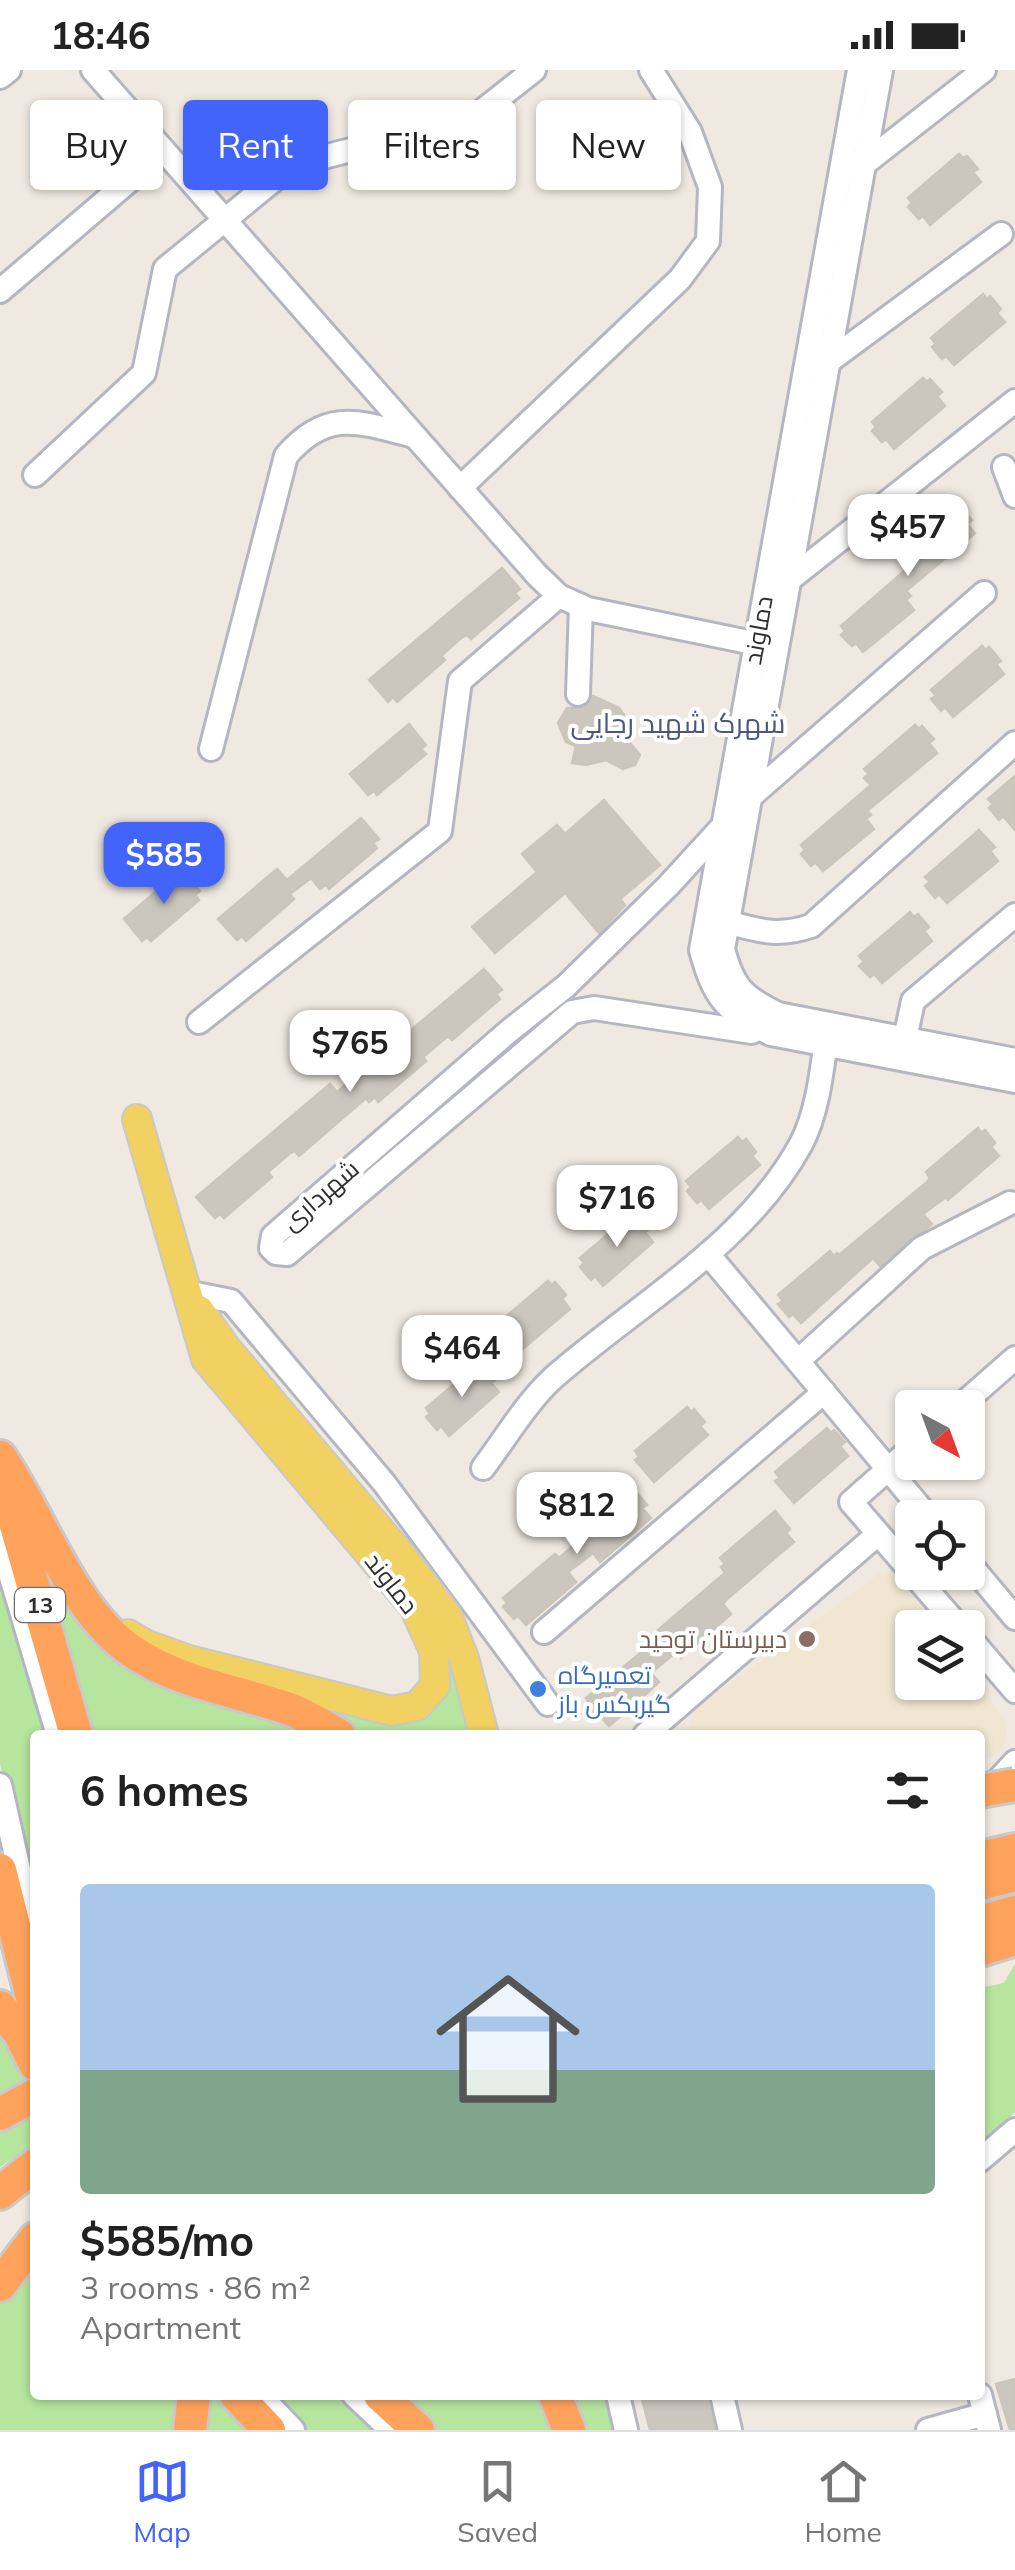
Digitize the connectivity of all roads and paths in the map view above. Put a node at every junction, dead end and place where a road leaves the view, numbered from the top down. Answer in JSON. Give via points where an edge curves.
{"nodes":[{"id":1,"x":9,"y":70,"type":"edge"},
{"id":2,"x":93,"y":70,"type":"edge"},
{"id":3,"x":534,"y":70,"type":"edge"},
{"id":4,"x":651,"y":70,"type":"edge"},
{"id":5,"x":859,"y":70,"type":"edge"},
{"id":6,"x":880,"y":70,"type":"edge"},
{"id":7,"x":984,"y":70,"type":"edge"},
{"id":8,"x":0,"y":77,"type":"edge"},
{"id":9,"x":164,"y":150,"type":"junction"},
{"id":10,"x":864,"y":164,"type":"junction"},
{"id":11,"x":225,"y":220,"type":"junction"},
{"id":12,"x":1001,"y":234,"type":"dead end"},
{"id":13,"x":0,"y":292,"type":"edge"},
{"id":14,"x":818,"y":360,"type":"junction"},
{"id":15,"x":1015,"y":400,"type":"edge"},
{"id":16,"x":414,"y":436,"type":"junction"},
{"id":17,"x":1004,"y":467,"type":"dead end"},
{"id":18,"x":35,"y":475,"type":"dead end"},
{"id":19,"x":460,"y":488,"type":"junction"},
{"id":20,"x":1015,"y":496,"type":"edge"},
{"id":21,"x":778,"y":578,"type":"junction"},
{"id":22,"x":984,"y":594,"type":"dead end"},
{"id":23,"x":559,"y":596,"type":"junction"},
{"id":24,"x":581,"y":606,"type":"junction"},
{"id":25,"x":766,"y":645,"type":"junction"},
{"id":26,"x":578,"y":694,"type":"dead end"},
{"id":27,"x":1015,"y":742,"type":"edge"},
{"id":28,"x":210,"y":749,"type":"dead end"},
{"id":29,"x":750,"y":796,"type":"junction"},
{"id":30,"x":723,"y":826,"type":"junction"},
{"id":31,"x":1015,"y":914,"type":"edge"},
{"id":32,"x":727,"y":922,"type":"junction"},
{"id":33,"x":566,"y":986,"type":"junction"},
{"id":34,"x":583,"y":1008,"type":"junction"},
{"id":35,"x":199,"y":1022,"type":"dead end"},
{"id":36,"x":510,"y":1031,"type":"junction"},
{"id":37,"x":770,"y":1034,"type":"junction"},
{"id":38,"x":827,"y":1034,"type":"junction"},
{"id":39,"x":902,"y":1049,"type":"junction"},
{"id":40,"x":526,"y":1051,"type":"junction"},
{"id":41,"x":1015,"y":1060,"type":"edge"},
{"id":42,"x":1015,"y":1081,"type":"edge"},
{"id":43,"x":137,"y":1119,"type":"dead end"},
{"id":44,"x":1010,"y":1202,"type":"dead end"},
{"id":45,"x":708,"y":1254,"type":"junction"},
{"id":46,"x":186,"y":1292,"type":"junction"},
{"id":47,"x":1015,"y":1358,"type":"edge"},
{"id":48,"x":798,"y":1361,"type":"junction"},
{"id":49,"x":979,"y":1390,"type":"edge"},
{"id":50,"x":824,"y":1392,"type":"junction"},
{"id":51,"x":0,"y":1457,"type":"edge"},
{"id":52,"x":895,"y":1463,"type":"edge"},
{"id":53,"x":483,"y":1468,"type":"dead end"},
{"id":54,"x":888,"y":1469,"type":"junction"},
{"id":55,"x":0,"y":1476,"type":"edge"},
{"id":56,"x":915,"y":1500,"type":"edge"},
{"id":57,"x":878,"y":1534,"type":"junction"},
{"id":58,"x":0,"y":1540,"type":"edge"},
{"id":59,"x":985,"y":1582,"type":"edge"},
{"id":60,"x":944,"y":1610,"type":"edge"},
{"id":61,"x":97,"y":1615,"type":"junction"},
{"id":62,"x":1015,"y":1618,"type":"edge"},
{"id":63,"x":544,"y":1632,"type":"dead end"},
{"id":64,"x":985,"y":1656,"type":"edge"},
{"id":65,"x":1015,"y":1691,"type":"edge"},
{"id":66,"x":548,"y":1704,"type":"dead end"},
{"id":67,"x":57,"y":1730,"type":"edge"},
{"id":68,"x":75,"y":1730,"type":"edge"},
{"id":69,"x":330,"y":1730,"type":"edge"},
{"id":70,"x":483,"y":1730,"type":"edge"},
{"id":71,"x":651,"y":1730,"type":"edge"},
{"id":72,"x":1003,"y":1782,"type":"edge"},
{"id":73,"x":0,"y":1785,"type":"edge"},
{"id":74,"x":985,"y":1802,"type":"edge"},
{"id":75,"x":1015,"y":1828,"type":"edge"},
{"id":76,"x":985,"y":1835,"type":"edge"},
{"id":77,"x":1015,"y":1850,"type":"edge"},
{"id":78,"x":985,"y":1857,"type":"edge"},
{"id":79,"x":0,"y":1870,"type":"edge"},
{"id":80,"x":1015,"y":1876,"type":"edge"},
{"id":81,"x":985,"y":1883,"type":"edge"},
{"id":82,"x":1015,"y":1912,"type":"edge"},
{"id":83,"x":30,"y":1919,"type":"edge"},
{"id":84,"x":985,"y":1921,"type":"edge"},
{"id":85,"x":1015,"y":1939,"type":"edge"},
{"id":86,"x":985,"y":1948,"type":"edge"},
{"id":87,"x":30,"y":1989,"type":"edge"},
{"id":88,"x":0,"y":2007,"type":"edge"},
{"id":89,"x":30,"y":2054,"type":"edge"},
{"id":90,"x":30,"y":2098,"type":"edge"},
{"id":91,"x":0,"y":2114,"type":"edge"},
{"id":92,"x":1015,"y":2130,"type":"edge"},
{"id":93,"x":985,"y":2156,"type":"edge"},
{"id":94,"x":30,"y":2165,"type":"edge"},
{"id":95,"x":30,"y":2167,"type":"edge"},
{"id":96,"x":0,"y":2177,"type":"edge"},
{"id":97,"x":0,"y":2193,"type":"edge"},
{"id":98,"x":30,"y":2234,"type":"edge"},
{"id":99,"x":30,"y":2246,"type":"edge"},
{"id":100,"x":0,"y":2257,"type":"edge"},
{"id":101,"x":0,"y":2285,"type":"edge"},
{"id":102,"x":193,"y":2400,"type":"edge"},
{"id":103,"x":359,"y":2400,"type":"edge"},
{"id":104,"x":385,"y":2400,"type":"edge"},
{"id":105,"x":619,"y":2400,"type":"edge"},
{"id":106,"x":723,"y":2400,"type":"edge"},
{"id":107,"x":250,"y":2407,"type":"edge"},
{"id":108,"x":984,"y":2413,"type":"edge"},
{"id":109,"x":190,"y":2430,"type":"edge"},
{"id":110,"x":270,"y":2430,"type":"edge"},
{"id":111,"x":293,"y":2430,"type":"edge"},
{"id":112,"x":391,"y":2430,"type":"edge"},
{"id":113,"x":418,"y":2430,"type":"edge"},
{"id":114,"x":626,"y":2430,"type":"edge"},
{"id":115,"x":730,"y":2430,"type":"edge"},
{"id":116,"x":928,"y":2430,"type":"edge"}],
"edges":[{"from":1,"to":8,"type":"street"},
{"from":2,"to":9,"type":"street"},
{"from":3,"to":11,"type":"street","via":[[472,119],[292,165]]},
{"from":4,"to":19,"type":"street","via":[[690,132],[710,188],[708,241],[680,279]]},
{"from":5,"to":14,"type":"street","name":"دماوند"},
{"from":6,"to":10,"type":"street","name":"دماوند"},
{"from":7,"to":10,"type":"street"},
{"from":9,"to":11,"type":"street"},
{"from":9,"to":13,"type":"street"},
{"from":10,"to":14,"type":"street","name":"دماوند"},
{"from":11,"to":16,"type":"street"},
{"from":11,"to":18,"type":"street","via":[[165,269],[144,373]]},
{"from":12,"to":14,"type":"street"},
{"from":14,"to":21,"type":"street","name":"دماوند"},
{"from":15,"to":21,"type":"street"},
{"from":16,"to":19,"type":"street"},
{"from":16,"to":28,"type":"street","via":[[330,422],[304,434],[286,456]]},
{"from":17,"to":20,"type":"street"},
{"from":19,"to":23,"type":"street"},
{"from":21,"to":25,"type":"street","name":"دماوند"},
{"from":22,"to":29,"type":"street"},
{"from":23,"to":24,"type":"street"},
{"from":23,"to":35,"type":"street","via":[[460,680],[440,831]]},
{"from":24,"to":25,"type":"street"},
{"from":24,"to":26,"type":"street"},
{"from":25,"to":29,"type":"street","name":"دماوند"},
{"from":25,"to":30,"type":"street","name":"دماوند"},
{"from":27,"to":32,"type":"street","via":[[811,926],[787,934]]},
{"from":29,"to":32,"type":"street","name":"دماوند"},
{"from":30,"to":33,"type":"street","name":"شهرداری"},
{"from":30,"to":37,"type":"street","name":"دماوند","via":[[701,950],[711,987],[736,1017]]},
{"from":31,"to":39,"type":"street","via":[[914,1000]]},
{"from":32,"to":38,"type":"street","name":"دماوند","via":[[722,948],[730,977],[750,1000]]},
{"from":33,"to":34,"type":"street"},
{"from":33,"to":36,"type":"street","name":"شهرداری"},
{"from":34,"to":37,"type":"street"},
{"from":34,"to":40,"type":"street","name":"شهرداری"},
{"from":36,"to":40,"type":"street"},
{"from":36,"to":40,"type":"street","name":"شهرداری","via":[[272,1236],[273,1250],[287,1254]]},
{"from":37,"to":38,"type":"street","name":"دماوند"},
{"from":38,"to":39,"type":"street","name":"دماوند"},
{"from":38,"to":45,"type":"street","via":[[803,1141],[771,1190]]},
{"from":39,"to":41,"type":"street","name":"دماوند"},
{"from":39,"to":42,"type":"street","name":"دماوند"},
{"from":43,"to":46,"type":"main road","name":"دماوند"},
{"from":44,"to":48,"type":"street","via":[[922,1248]]},
{"from":45,"to":48,"type":"street"},
{"from":45,"to":53,"type":"street","via":[[550,1381]]},
{"from":46,"to":61,"type":"main road","name":"دماوند","via":[[206,1358],[414,1607],[434,1651],[435,1686],[417,1706],[392,1710],[190,1660]]},
{"from":46,"to":66,"type":"street","via":[[232,1300],[384,1483]]},
{"from":46,"to":70,"type":"main road","name":"دماوند","via":[[448,1617]]},
{"from":47,"to":49,"type":"street"},
{"from":48,"to":50,"type":"street"},
{"from":50,"to":54,"type":"street"},
{"from":50,"to":63,"type":"street"},
{"from":51,"to":61,"type":"highway"},
{"from":52,"to":54,"type":"street"},
{"from":54,"to":56,"type":"street"},
{"from":54,"to":57,"type":"street","via":[[851,1502]]},
{"from":55,"to":68,"type":"highway","number":"13"},
{"from":57,"to":60,"type":"street"},
{"from":57,"to":71,"type":"street"},
{"from":58,"to":67,"type":"street"},
{"from":59,"to":62,"type":"street"},
{"from":61,"to":69,"type":"highway","via":[[133,1652],[187,1679],[296,1711]]},
{"from":64,"to":65,"type":"street"},
{"from":72,"to":74,"type":"highway"},
{"from":73,"to":83,"type":"street"},
{"from":75,"to":76,"type":"highway"},
{"from":77,"to":78,"type":"highway"},
{"from":79,"to":87,"type":"highway"},
{"from":80,"to":81,"type":"highway"},
{"from":82,"to":84,"type":"highway"},
{"from":85,"to":86,"type":"highway"},
{"from":88,"to":89,"type":"highway"},
{"from":90,"to":91,"type":"highway"},
{"from":92,"to":93,"type":"street"},
{"from":94,"to":96,"type":"highway"},
{"from":95,"to":97,"type":"highway"},
{"from":98,"to":100,"type":"highway"},
{"from":99,"to":101,"type":"highway"},
{"from":102,"to":109,"type":"highway"},
{"from":103,"to":112,"type":"street"},
{"from":104,"to":113,"type":"highway"},
{"from":105,"to":114,"type":"street"},
{"from":106,"to":115,"type":"street"},
{"from":107,"to":110,"type":"highway"},
{"from":107,"to":111,"type":"street"},
{"from":108,"to":116,"type":"street"}]}
